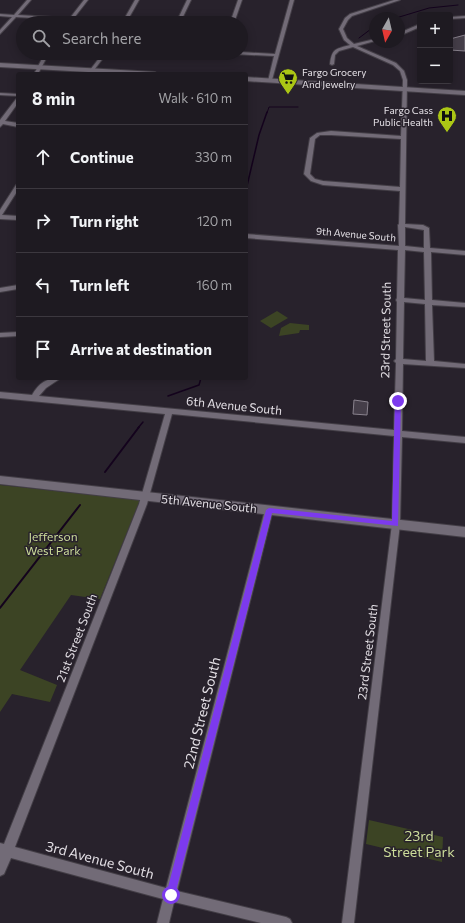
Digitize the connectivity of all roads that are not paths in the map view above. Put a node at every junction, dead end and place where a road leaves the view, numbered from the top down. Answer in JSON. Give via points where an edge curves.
{"nodes":[{"id":1,"x":29,"y":0,"type":"edge"},
{"id":2,"x":86,"y":0,"type":"edge"},
{"id":3,"x":138,"y":0,"type":"edge"},
{"id":4,"x":189,"y":0,"type":"edge"},
{"id":5,"x":240,"y":0,"type":"edge"},
{"id":6,"x":292,"y":0,"type":"edge"},
{"id":7,"x":385,"y":0,"type":"edge"},
{"id":8,"x":398,"y":0,"type":"edge"},
{"id":9,"x":390,"y":2,"type":"junction"},
{"id":10,"x":0,"y":15,"type":"edge"},
{"id":11,"x":15,"y":16,"type":"junction"},
{"id":12,"x":73,"y":16,"type":"edge"},
{"id":13,"x":128,"y":16,"type":"edge"},
{"id":14,"x":181,"y":16,"type":"edge"},
{"id":15,"x":234,"y":16,"type":"edge"},
{"id":16,"x":465,"y":17,"type":"edge"},
{"id":17,"x":453,"y":18,"type":"edge"},
{"id":18,"x":417,"y":26,"type":"edge"},
{"id":19,"x":405,"y":32,"type":"edge"},
{"id":20,"x":0,"y":33,"type":"edge"},
{"id":21,"x":369,"y":41,"type":"edge"},
{"id":22,"x":352,"y":45,"type":"junction"},
{"id":23,"x":248,"y":54,"type":"edge"},
{"id":24,"x":276,"y":55,"type":"junction"},
{"id":25,"x":43,"y":60,"type":"edge"},
{"id":26,"x":100,"y":60,"type":"edge"},
{"id":27,"x":332,"y":64,"type":"dead end"},
{"id":28,"x":0,"y":65,"type":"edge"},
{"id":29,"x":39,"y":67,"type":"junction"},
{"id":30,"x":37,"y":72,"type":"edge"},
{"id":31,"x":91,"y":72,"type":"edge"},
{"id":32,"x":248,"y":79,"type":"edge"},
{"id":33,"x":270,"y":80,"type":"junction"},
{"id":34,"x":402,"y":88,"type":"junction"},
{"id":35,"x":465,"y":90,"type":"edge"},
{"id":36,"x":465,"y":93,"type":"edge"},
{"id":37,"x":0,"y":94,"type":"edge"},
{"id":38,"x":16,"y":95,"type":"edge"},
{"id":39,"x":16,"y":103,"type":"edge"},
{"id":40,"x":0,"y":123,"type":"edge"},
{"id":41,"x":16,"y":125,"type":"edge"},
{"id":42,"x":400,"y":138,"type":"junction"},
{"id":43,"x":402,"y":188,"type":"junction"},
{"id":44,"x":16,"y":189,"type":"edge"},
{"id":45,"x":0,"y":216,"type":"edge"},
{"id":46,"x":16,"y":218,"type":"edge"},
{"id":47,"x":401,"y":225,"type":"junction"},
{"id":48,"x":248,"y":236,"type":"edge"},
{"id":49,"x":400,"y":248,"type":"junction"},
{"id":50,"x":427,"y":250,"type":"junction"},
{"id":51,"x":465,"y":253,"type":"edge"},
{"id":52,"x":16,"y":287,"type":"edge"},
{"id":53,"x":0,"y":290,"type":"edge"},
{"id":54,"x":400,"y":300,"type":"junction"},
{"id":55,"x":429,"y":302,"type":"junction"},
{"id":56,"x":465,"y":305,"type":"edge"},
{"id":57,"x":16,"y":334,"type":"edge"},
{"id":58,"x":0,"y":335,"type":"edge"},
{"id":59,"x":398,"y":361,"type":"junction"},
{"id":60,"x":430,"y":363,"type":"junction"},
{"id":61,"x":465,"y":366,"type":"edge"},
{"id":62,"x":54,"y":380,"type":"edge"},
{"id":63,"x":0,"y":395,"type":"edge"},
{"id":64,"x":34,"y":398,"type":"junction"},
{"id":65,"x":169,"y":412,"type":"junction"},
{"id":66,"x":397,"y":434,"type":"junction"},
{"id":67,"x":465,"y":440,"type":"edge"},
{"id":68,"x":0,"y":480,"type":"edge"},
{"id":69,"x":144,"y":497,"type":"junction"},
{"id":70,"x":269,"y":510,"type":"junction"},
{"id":71,"x":396,"y":524,"type":"junction"},
{"id":72,"x":465,"y":532,"type":"edge"},
{"id":73,"x":4,"y":850,"type":"edge"},
{"id":74,"x":0,"y":870,"type":"edge"},
{"id":75,"x":171,"y":895,"type":"junction"},
{"id":76,"x":163,"y":923,"type":"edge"},
{"id":77,"x":286,"y":923,"type":"edge"},
{"id":78,"x":348,"y":923,"type":"edge"}],
"edges":[{"from":1,"to":11,"type":"street"},
{"from":2,"to":12,"type":"street"},
{"from":3,"to":13,"type":"street"},
{"from":4,"to":14,"type":"street"},
{"from":5,"to":15,"type":"street"},
{"from":6,"to":24,"type":"street"},
{"from":7,"to":9,"type":"street"},
{"from":8,"to":9,"type":"street","name":"23rd Street South"},
{"from":9,"to":22,"type":"street","name":"23rd Street South","via":[[357,12],[346,19],[340,29]]},
{"from":10,"to":11,"type":"street"},
{"from":11,"to":20,"type":"street"},
{"from":16,"to":17,"type":"street"},
{"from":18,"to":19,"type":"street"},
{"from":21,"to":22,"type":"street"},
{"from":22,"to":27,"type":"street","via":[[334,52]]},
{"from":22,"to":34,"type":"street","name":"23rd Street South","via":[[396,66],[403,73]]},
{"from":23,"to":24,"type":"street"},
{"from":24,"to":33,"type":"street"},
{"from":25,"to":29,"type":"street"},
{"from":26,"to":31,"type":"street"},
{"from":28,"to":29,"type":"main road"},
{"from":29,"to":30,"type":"street"},
{"from":29,"to":31,"type":"main road"},
{"from":32,"to":33,"type":"main road"},
{"from":33,"to":34,"type":"main road"},
{"from":34,"to":35,"type":"main road"},
{"from":34,"to":36,"type":"main road"},
{"from":34,"to":42,"type":"street","name":"23rd Street South"},
{"from":37,"to":38,"type":"street"},
{"from":39,"to":40,"type":"street"},
{"from":40,"to":41,"type":"street"},
{"from":42,"to":43,"type":"street","name":"23rd Street South"},
{"from":42,"to":43,"type":"street","via":[[331,133],[316,135],[313,138],[307,174],[310,178],[323,183]]},
{"from":43,"to":47,"type":"street","name":"23rd Street South"},
{"from":44,"to":45,"type":"street"},
{"from":45,"to":46,"type":"street"},
{"from":47,"to":49,"type":"street","name":"23rd Street South"},
{"from":47,"to":50,"type":"street","via":[[427,229]]},
{"from":48,"to":49,"type":"street","name":"9th Avenue South"},
{"from":49,"to":50,"type":"street","name":"9th Avenue South"},
{"from":49,"to":54,"type":"street","name":"23rd Street South"},
{"from":50,"to":51,"type":"street","name":"9th Avenue South"},
{"from":50,"to":55,"type":"street"},
{"from":52,"to":53,"type":"street"},
{"from":54,"to":55,"type":"street"},
{"from":54,"to":59,"type":"street","name":"23rd Street South"},
{"from":55,"to":56,"type":"street"},
{"from":55,"to":60,"type":"street"},
{"from":57,"to":58,"type":"street"},
{"from":59,"to":60,"type":"street"},
{"from":59,"to":66,"type":"street","name":"23rd Street South"},
{"from":60,"to":61,"type":"street"},
{"from":62,"to":64,"type":"street","via":[[42,387]]},
{"from":63,"to":64,"type":"street","name":"6th Avenue South"},
{"from":64,"to":65,"type":"street","name":"6th Avenue South"},
{"from":65,"to":66,"type":"street","name":"6th Avenue South"},
{"from":65,"to":69,"type":"street","name":"21st Street South"},
{"from":66,"to":67,"type":"street","name":"6th Avenue South"},
{"from":66,"to":71,"type":"street","name":"23rd Street South"},
{"from":68,"to":69,"type":"main road","name":"5th Avenue South"},
{"from":69,"to":70,"type":"main road","name":"5th Avenue South"},
{"from":69,"to":73,"type":"street","name":"21st Street South"},
{"from":70,"to":71,"type":"main road","name":"5th Avenue South"},
{"from":70,"to":75,"type":"street","name":"22nd Street South"},
{"from":71,"to":72,"type":"main road","name":"5th Avenue South"},
{"from":71,"to":78,"type":"street","name":"23rd Street South"},
{"from":73,"to":74,"type":"street","name":"21st Street South"},
{"from":73,"to":75,"type":"street","name":"3rd Avenue South"},
{"from":75,"to":76,"type":"street","name":"22nd Street South"},
{"from":75,"to":77,"type":"street","name":"3rd Avenue South"}]}
